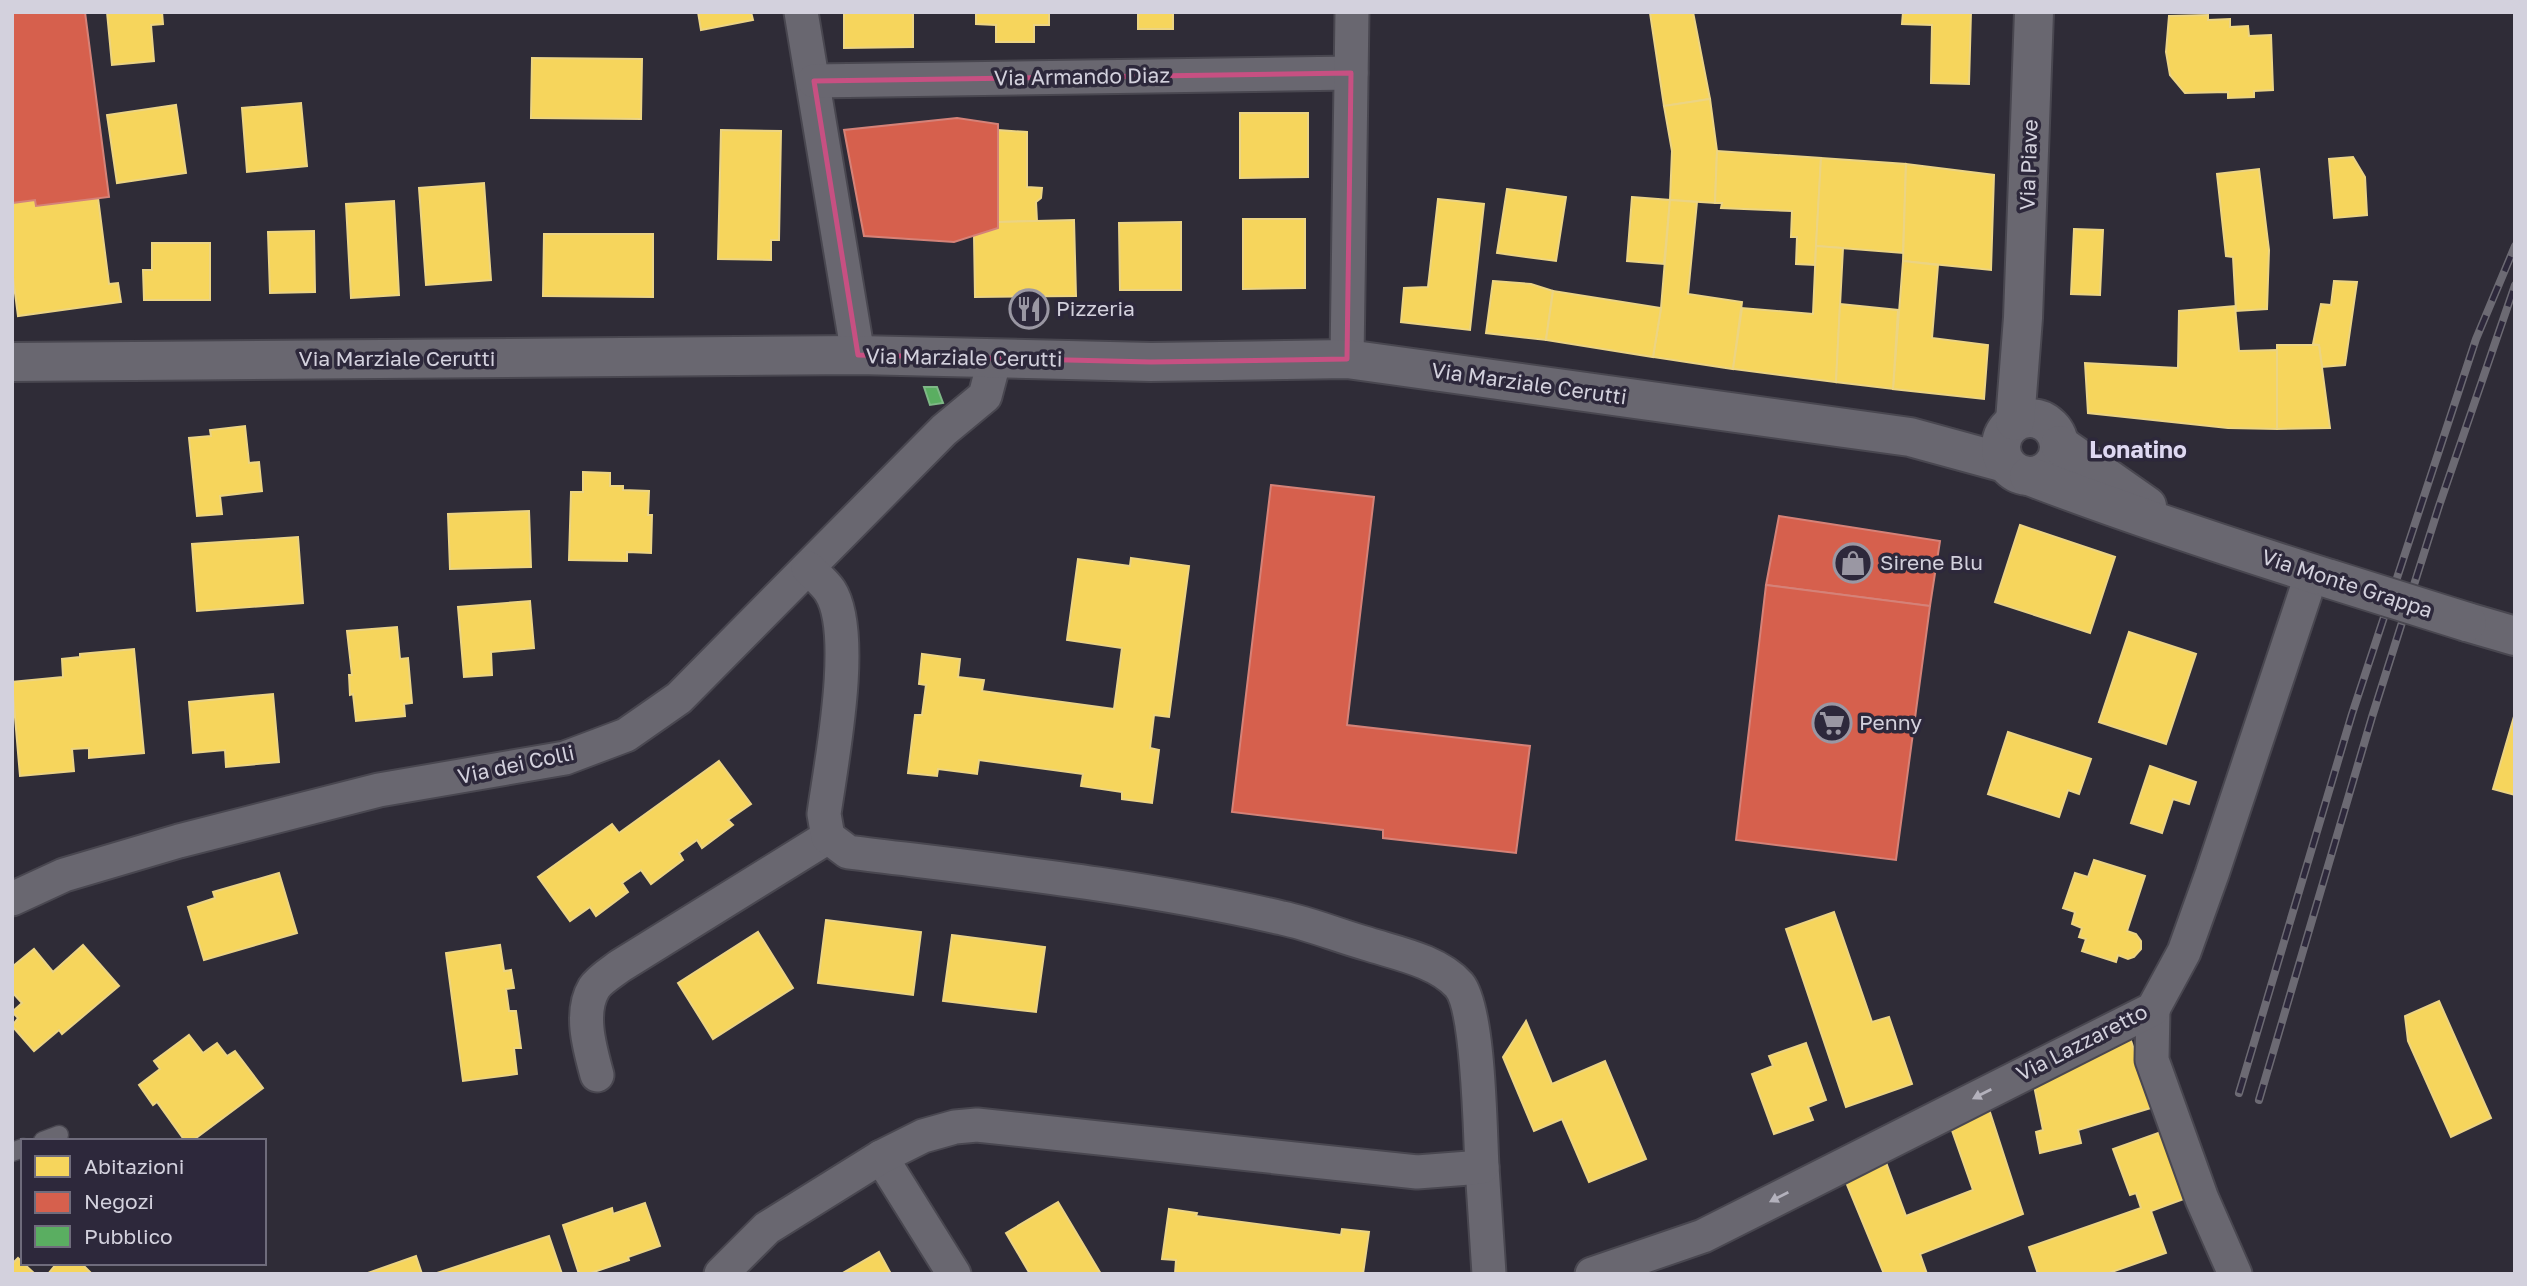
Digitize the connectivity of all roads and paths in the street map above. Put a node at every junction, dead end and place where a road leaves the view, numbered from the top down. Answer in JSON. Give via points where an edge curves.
{"nodes":[{"id":1,"x":801,"y":12,"type":"edge"},
{"id":2,"x":1352,"y":12,"type":"edge"},
{"id":3,"x":2034,"y":12,"type":"edge"},
{"id":4,"x":1351,"y":73,"type":"junction"},
{"id":5,"x":814,"y":81,"type":"junction"},
{"id":6,"x":858,"y":355,"type":"junction"},
{"id":7,"x":995,"y":358,"type":"junction"},
{"id":8,"x":1347,"y":359,"type":"junction"},
{"id":9,"x":12,"y":362,"type":"edge"},
{"id":10,"x":2026,"y":444,"type":"junction"},
{"id":11,"x":808,"y":568,"type":"junction"},
{"id":12,"x":2321,"y":576,"type":"junction"},
{"id":13,"x":2515,"y":636,"type":"edge"},
{"id":14,"x":828,"y":837,"type":"junction"},
{"id":15,"x":12,"y":899,"type":"edge"},
{"id":16,"x":2153,"y":1009,"type":"junction"},
{"id":17,"x":597,"y":1075,"type":"dead end"},
{"id":18,"x":881,"y":1157,"type":"junction"},
{"id":19,"x":1482,"y":1167,"type":"junction"},
{"id":20,"x":721,"y":1274,"type":"edge"},
{"id":21,"x":954,"y":1274,"type":"edge"},
{"id":22,"x":1489,"y":1274,"type":"edge"},
{"id":23,"x":1592,"y":1274,"type":"edge"},
{"id":24,"x":2235,"y":1274,"type":"edge"}],
"edges":[{"from":1,"to":5,"type":"street"},
{"from":2,"to":4,"type":"street"},
{"from":3,"to":10,"type":"street","name":"Via Piave","via":[[2023,318]]},
{"from":4,"to":5,"type":"street","name":"Via Armando Diaz"},
{"from":4,"to":8,"type":"street"},
{"from":5,"to":6,"type":"street"},
{"from":6,"to":7,"type":"street","name":"Via Marziale Cerutti"},
{"from":6,"to":9,"type":"street","name":"Via Marziale Cerutti"},
{"from":7,"to":8,"type":"street","name":"Via Marziale Cerutti","via":[[1152,362]]},
{"from":7,"to":11,"type":"street","name":"Via dei Colli","via":[[985,396],[944,430]]},
{"from":8,"to":10,"type":"street","name":"Via Marziale Cerutti","via":[[1910,437]]},
{"from":10,"to":12,"type":"street","name":"Via Monte Grappa","via":[[2180,529]]},
{"from":11,"to":14,"type":"street","via":[[830,591],[841,619],[842,671],[824,814]]},
{"from":11,"to":15,"type":"street","name":"Via dei Colli","via":[[679,698],[626,735],[565,758],[379,790],[179,841],[64,875]]},
{"from":12,"to":13,"type":"street","name":"Via Monte Grappa","bridge":true},
{"from":12,"to":16,"type":"street","name":"Via Lazzaretto","via":[[2184,952]]},
{"from":14,"to":17,"type":"street","via":[[620,966],[595,987],[587,1012]]},
{"from":14,"to":19,"type":"street","via":[[848,852],[1016,873],[1284,918],[1436,968],[1459,985],[1470,1008]]},
{"from":16,"to":23,"type":"street","name":"Via Lazzaretto","one_way":true,"via":[[1703,1236]]},
{"from":16,"to":24,"type":"street","via":[[2152,1060],[2202,1199]]},
{"from":18,"to":19,"type":"street","via":[[923,1136],[977,1125],[1417,1172]]},
{"from":18,"to":20,"type":"street","via":[[768,1228]]},
{"from":18,"to":21,"type":"street"},
{"from":19,"to":22,"type":"street"}]}
